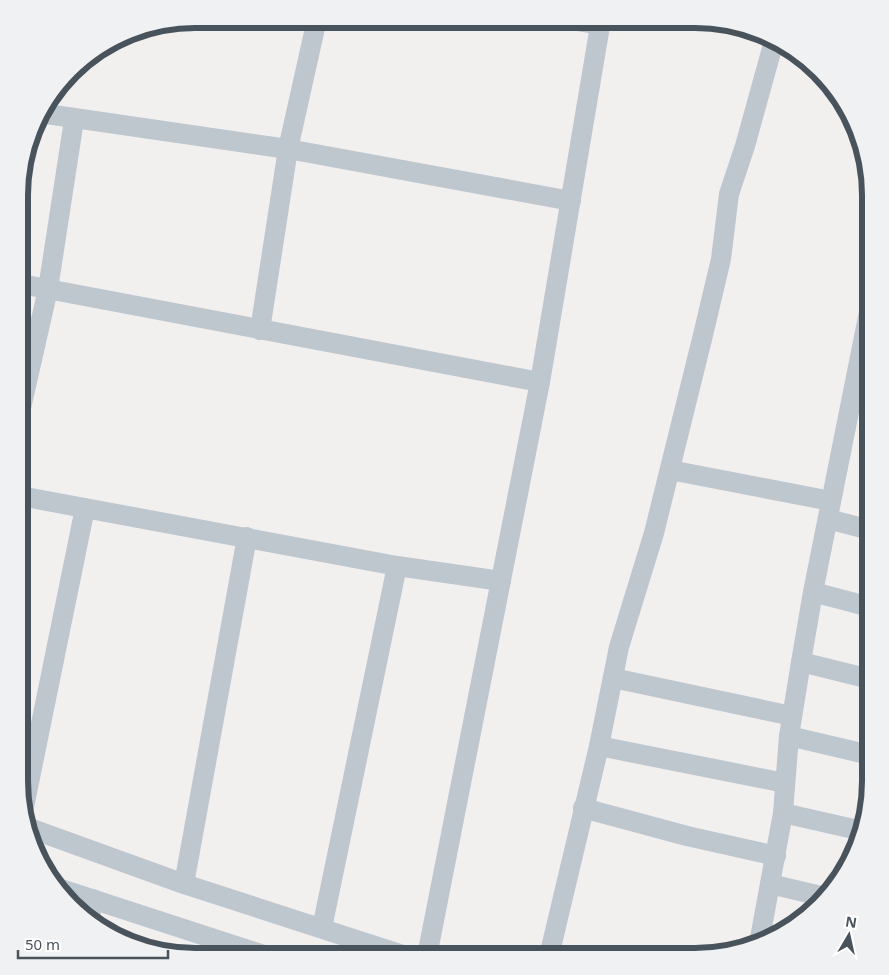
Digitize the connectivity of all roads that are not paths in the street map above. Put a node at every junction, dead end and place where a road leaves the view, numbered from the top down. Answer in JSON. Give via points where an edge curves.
{"nodes":[{"id":1,"x":315,"y":28,"type":"edge"},
{"id":2,"x":600,"y":28,"type":"edge"},
{"id":3,"x":772,"y":47,"type":"edge"},
{"id":4,"x":48,"y":115,"type":"edge"},
{"id":5,"x":74,"y":120,"type":"junction"},
{"id":6,"x":288,"y":149,"type":"junction"},
{"id":7,"x":571,"y":201,"type":"junction"},
{"id":8,"x":28,"y":285,"type":"edge"},
{"id":9,"x":48,"y":289,"type":"junction"},
{"id":10,"x":260,"y":330,"type":"junction"},
{"id":11,"x":861,"y":352,"type":"edge"},
{"id":12,"x":28,"y":381,"type":"edge"},
{"id":13,"x":540,"y":382,"type":"junction"},
{"id":14,"x":670,"y":470,"type":"junction"},
{"id":15,"x":28,"y":497,"type":"edge"},
{"id":16,"x":85,"y":508,"type":"junction"},
{"id":17,"x":829,"y":510,"type":"junction"},
{"id":18,"x":861,"y":526,"type":"edge"},
{"id":19,"x":247,"y":537,"type":"junction"},
{"id":20,"x":397,"y":566,"type":"junction"},
{"id":21,"x":501,"y":581,"type":"junction"},
{"id":22,"x":813,"y":592,"type":"junction"},
{"id":23,"x":861,"y":605,"type":"edge"},
{"id":24,"x":801,"y":662,"type":"junction"},
{"id":25,"x":861,"y":677,"type":"edge"},
{"id":26,"x":614,"y":678,"type":"junction"},
{"id":27,"x":792,"y":716,"type":"junction"},
{"id":28,"x":789,"y":736,"type":"junction"},
{"id":29,"x":599,"y":746,"type":"junction"},
{"id":30,"x":861,"y":753,"type":"edge"},
{"id":31,"x":785,"y":783,"type":"junction"},
{"id":32,"x":28,"y":788,"type":"edge"},
{"id":33,"x":583,"y":808,"type":"junction"},
{"id":34,"x":783,"y":813,"type":"junction"},
{"id":35,"x":854,"y":829,"type":"edge"},
{"id":36,"x":35,"y":830,"type":"edge"},
{"id":37,"x":776,"y":856,"type":"junction"},
{"id":38,"x":184,"y":884,"type":"junction"},
{"id":39,"x":770,"y":884,"type":"junction"},
{"id":40,"x":816,"y":895,"type":"edge"},
{"id":41,"x":75,"y":898,"type":"edge"},
{"id":42,"x":92,"y":908,"type":"edge"},
{"id":43,"x":322,"y":928,"type":"junction"},
{"id":44,"x":761,"y":933,"type":"edge"},
{"id":45,"x":234,"y":947,"type":"edge"},
{"id":46,"x":379,"y":947,"type":"edge"},
{"id":47,"x":429,"y":947,"type":"edge"},
{"id":48,"x":550,"y":947,"type":"edge"}],
"edges":[{"from":1,"to":6,"type":"street"},
{"from":2,"to":7,"type":"street"},
{"from":3,"to":14,"type":"street","via":[[729,194],[721,259]]},
{"from":4,"to":5,"type":"street"},
{"from":5,"to":6,"type":"street"},
{"from":5,"to":9,"type":"street"},
{"from":6,"to":7,"type":"street"},
{"from":6,"to":10,"type":"street"},
{"from":7,"to":13,"type":"street"},
{"from":8,"to":9,"type":"street"},
{"from":9,"to":10,"type":"street"},
{"from":9,"to":12,"type":"street"},
{"from":10,"to":13,"type":"street"},
{"from":11,"to":17,"type":"street"},
{"from":13,"to":21,"type":"street"},
{"from":14,"to":17,"type":"street"},
{"from":14,"to":26,"type":"street","via":[[621,640]]},
{"from":15,"to":16,"type":"street"},
{"from":16,"to":19,"type":"street"},
{"from":16,"to":32,"type":"street"},
{"from":17,"to":18,"type":"street"},
{"from":17,"to":22,"type":"street"},
{"from":19,"to":20,"type":"street"},
{"from":19,"to":38,"type":"street"},
{"from":20,"to":21,"type":"street"},
{"from":20,"to":43,"type":"street"},
{"from":21,"to":47,"type":"street"},
{"from":22,"to":23,"type":"street"},
{"from":22,"to":24,"type":"street"},
{"from":24,"to":25,"type":"street"},
{"from":24,"to":27,"type":"street"},
{"from":26,"to":27,"type":"street"},
{"from":26,"to":29,"type":"street"},
{"from":27,"to":28,"type":"street"},
{"from":28,"to":30,"type":"street"},
{"from":28,"to":31,"type":"street"},
{"from":29,"to":31,"type":"street"},
{"from":29,"to":33,"type":"street"},
{"from":31,"to":34,"type":"street"},
{"from":33,"to":37,"type":"street"},
{"from":33,"to":48,"type":"street"},
{"from":34,"to":35,"type":"street"},
{"from":34,"to":37,"type":"street"},
{"from":36,"to":38,"type":"street"},
{"from":37,"to":39,"type":"street"},
{"from":38,"to":43,"type":"street"},
{"from":39,"to":40,"type":"street"},
{"from":39,"to":44,"type":"street"},
{"from":41,"to":42,"type":"street"},
{"from":42,"to":45,"type":"street"},
{"from":43,"to":46,"type":"street"}]}
